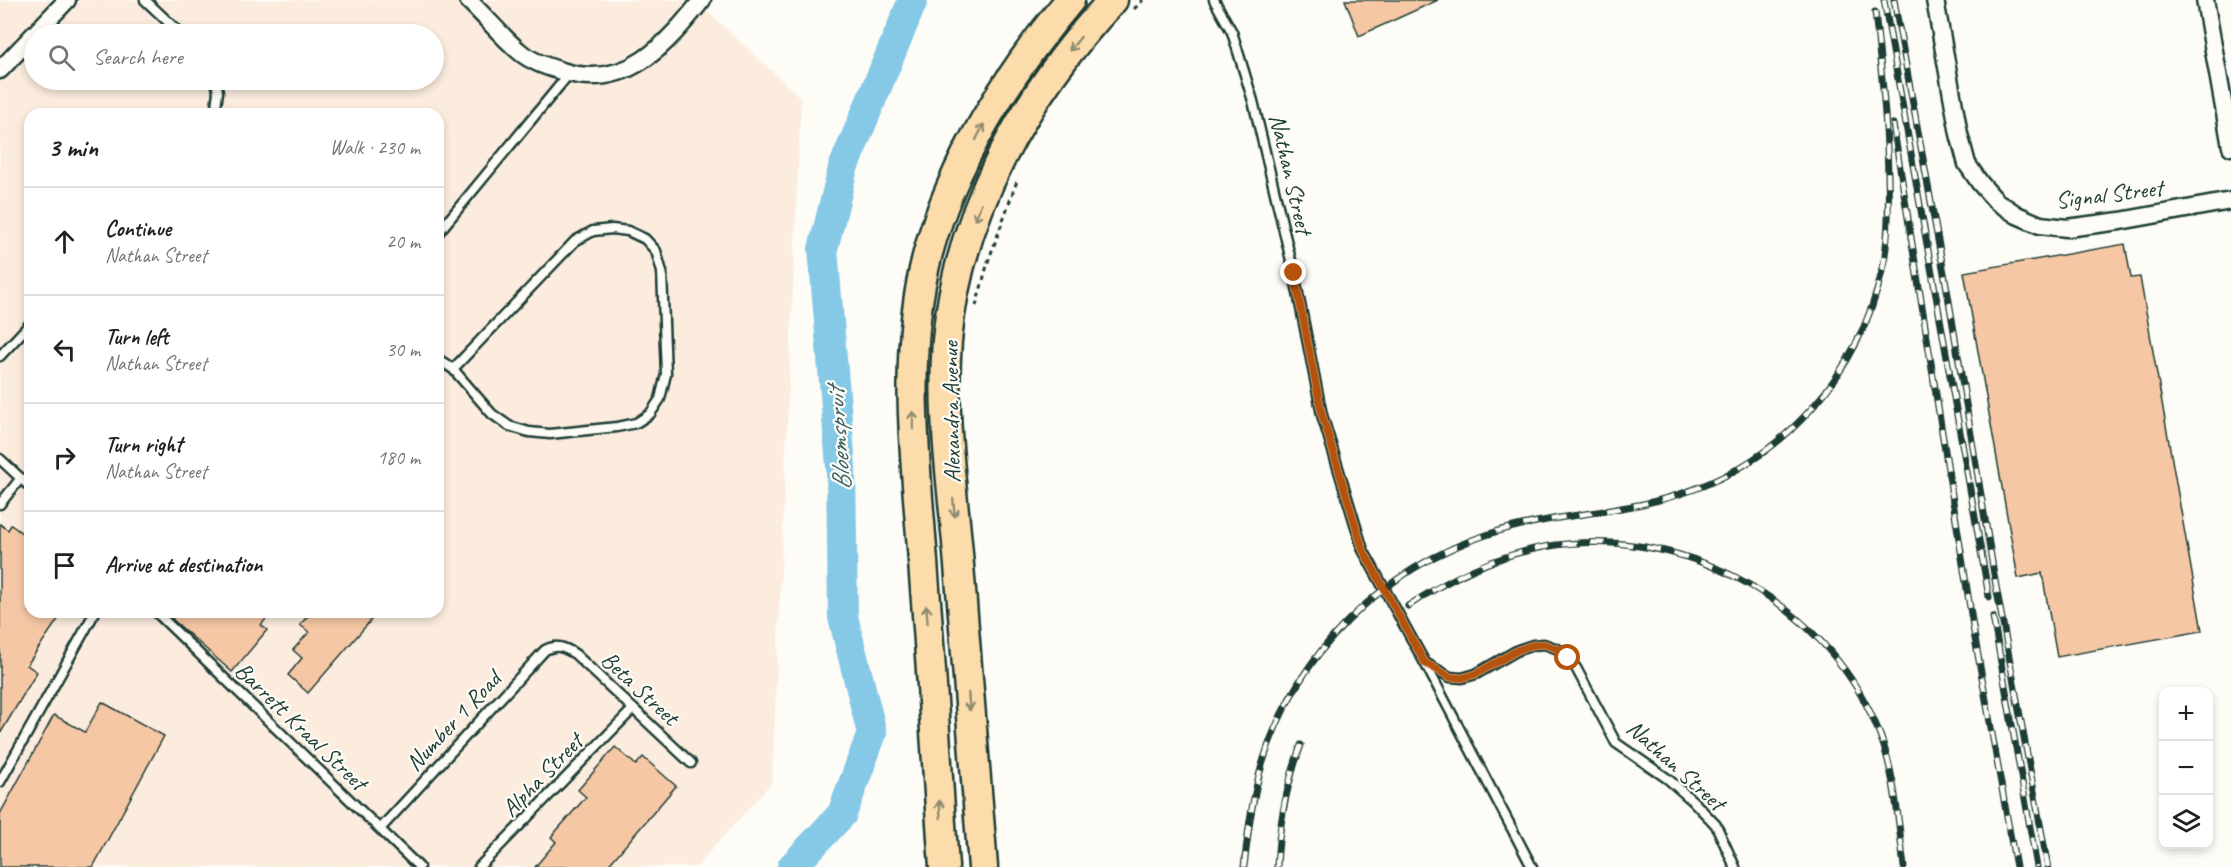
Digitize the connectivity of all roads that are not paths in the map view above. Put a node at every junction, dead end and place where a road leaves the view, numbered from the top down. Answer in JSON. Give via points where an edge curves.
{"nodes":[{"id":1,"x":67,"y":0,"type":"edge"},
{"id":2,"x":146,"y":0,"type":"edge"},
{"id":3,"x":468,"y":0,"type":"edge"},
{"id":4,"x":702,"y":0,"type":"edge"},
{"id":5,"x":1214,"y":0,"type":"edge"},
{"id":6,"x":1935,"y":0,"type":"edge"},
{"id":7,"x":2205,"y":0,"type":"edge"},
{"id":8,"x":1063,"y":4,"type":"edge"},
{"id":9,"x":1121,"y":7,"type":"edge"},
{"id":10,"x":44,"y":24,"type":"edge"},
{"id":11,"x":171,"y":24,"type":"edge"},
{"id":12,"x":24,"y":45,"type":"edge"},
{"id":13,"x":0,"y":70,"type":"edge"},
{"id":14,"x":569,"y":74,"type":"junction"},
{"id":15,"x":218,"y":90,"type":"edge"},
{"id":16,"x":216,"y":108,"type":"edge"},
{"id":17,"x":2231,"y":147,"type":"edge"},
{"id":18,"x":2231,"y":201,"type":"edge"},
{"id":19,"x":444,"y":226,"type":"edge"},
{"id":20,"x":24,"y":330,"type":"edge"},
{"id":21,"x":0,"y":356,"type":"edge"},
{"id":22,"x":444,"y":363,"type":"edge"},
{"id":23,"x":453,"y":369,"type":"junction"},
{"id":24,"x":0,"y":459,"type":"edge"},
{"id":25,"x":21,"y":477,"type":"junction"},
{"id":26,"x":24,"y":480,"type":"edge"},
{"id":27,"x":0,"y":504,"type":"edge"},
{"id":28,"x":92,"y":618,"type":"edge"},
{"id":29,"x":162,"y":618,"type":"edge"},
{"id":30,"x":559,"y":646,"type":"joint"},
{"id":31,"x":1425,"y":663,"type":"junction"},
{"id":32,"x":633,"y":709,"type":"junction"},
{"id":33,"x":691,"y":763,"type":"dead end"},
{"id":34,"x":0,"y":782,"type":"edge"},
{"id":35,"x":380,"y":829,"type":"junction"},
{"id":36,"x":419,"y":867,"type":"edge"},
{"id":37,"x":479,"y":867,"type":"edge"},
{"id":38,"x":944,"y":867,"type":"edge"},
{"id":39,"x":983,"y":867,"type":"edge"},
{"id":40,"x":1532,"y":867,"type":"edge"},
{"id":41,"x":1735,"y":867,"type":"edge"}],
"edges":[{"from":1,"to":10,"type":"street"},
{"from":2,"to":11,"type":"lane"},
{"from":3,"to":14,"type":"street","via":[[521,52],[544,66]]},
{"from":4,"to":14,"type":"street","via":[[671,37],[644,61],[621,72],[592,77]]},
{"from":5,"to":31,"type":"lane","name":"Nathan Street","via":[[1232,32],[1253,101],[1294,273],[1322,415],[1363,550]]},
{"from":6,"to":18,"type":"street","name":"Signal Street","via":[[1967,164],[1996,201],[2040,225],[2067,228]]},
{"from":7,"to":17,"type":"street"},
{"from":38,"to":8,"type":"highway","name":"Alexandra Avenue","one_way":true,"via":[[913,432],[914,334],[919,292],[940,215],[971,148],[1000,96]]},
{"from":9,"to":39,"type":"highway","name":"Alexandra Avenue","one_way":true,"via":[[1054,70],[1016,131],[983,199],[959,271],[952,307],[945,374],[947,415]]},
{"from":12,"to":13,"type":"street"},
{"from":14,"to":19,"type":"lane"},
{"from":15,"to":16,"type":"lane"},
{"from":20,"to":21,"type":"lane"},
{"from":22,"to":23,"type":"lane"},
{"from":23,"to":23,"type":"lane","via":[[492,414],[509,426],[529,432],[550,434],[636,423],[650,414],[660,399],[666,374],[662,272],[656,251],[645,239],[612,229],[593,231],[575,241]]},
{"from":24,"to":25,"type":"lane"},
{"from":25,"to":26,"type":"lane"},
{"from":25,"to":27,"type":"lane"},
{"from":28,"to":34,"type":"lane"},
{"from":29,"to":35,"type":"lane","name":"Barrett Kraal Street"},
{"from":30,"to":32,"type":"lane","name":"Beta Street","via":[[575,654]]},
{"from":30,"to":35,"type":"lane","name":"Number 1 Road","via":[[545,650]]},
{"from":31,"to":40,"type":"lane"},
{"from":31,"to":41,"type":"lane","name":"Nathan Street","via":[[1450,677],[1462,678],[1533,645],[1558,649],[1576,669],[1616,743],[1694,802],[1716,825]]},
{"from":32,"to":33,"type":"lane","name":"Beta Street"},
{"from":32,"to":37,"type":"lane","name":"Alpha Street"},
{"from":35,"to":36,"type":"lane","name":"Barrett Kraal Street"}]}
